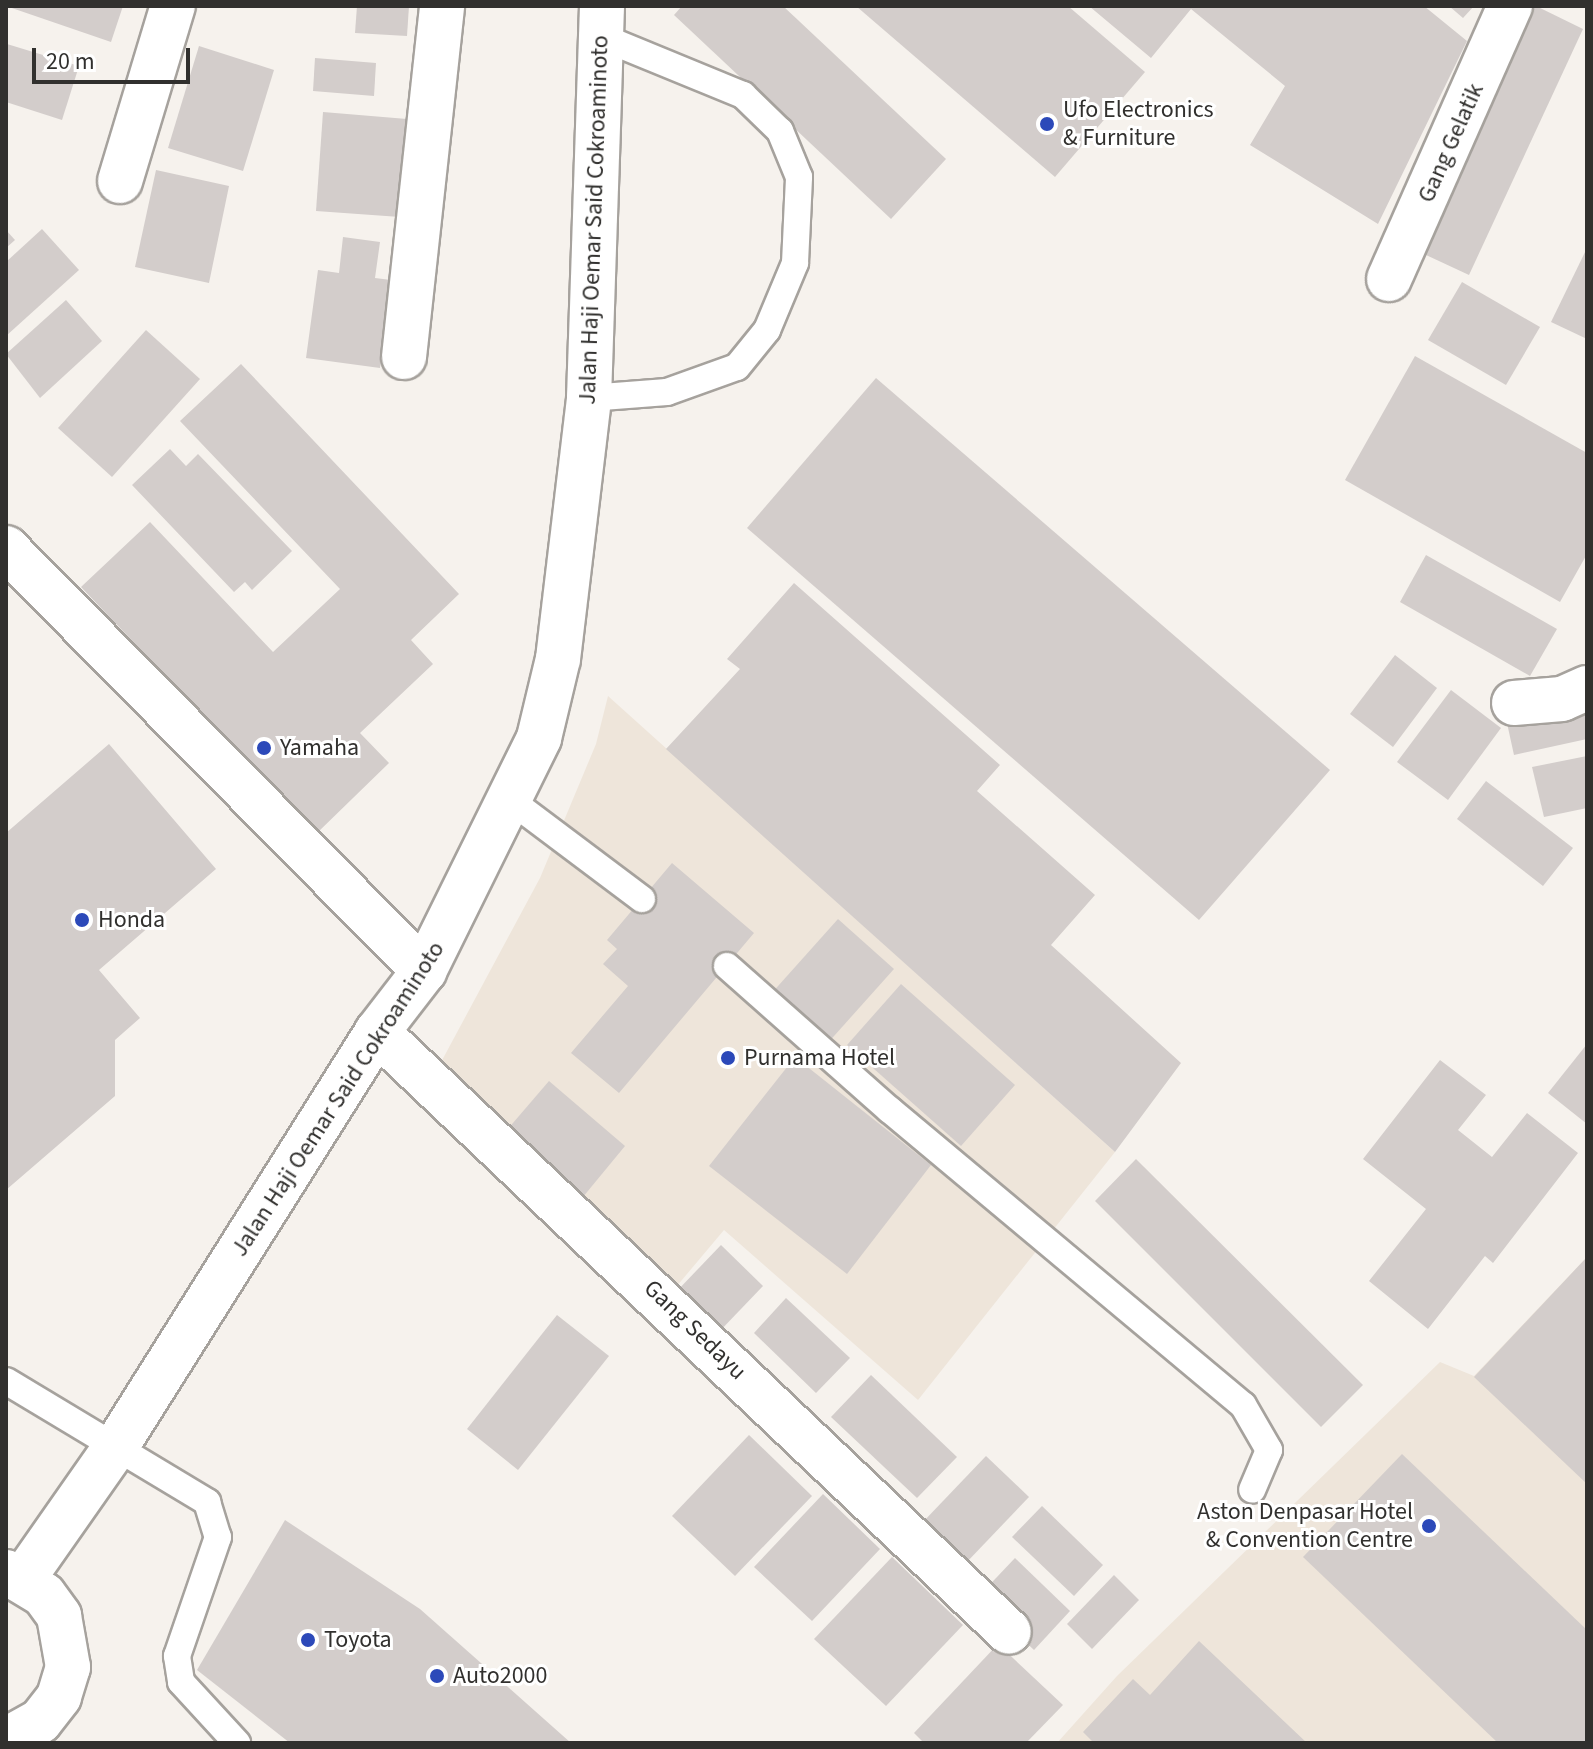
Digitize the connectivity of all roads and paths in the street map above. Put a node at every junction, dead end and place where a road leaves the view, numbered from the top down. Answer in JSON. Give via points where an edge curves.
{"nodes":[{"id":1,"x":173,"y":6,"type":"edge"},
{"id":2,"x":442,"y":6,"type":"edge"},
{"id":3,"x":1510,"y":6,"type":"edge"},
{"id":4,"x":601,"y":21,"type":"edge"},
{"id":5,"x":120,"y":181,"type":"dead end"},
{"id":6,"x":1389,"y":279,"type":"dead end"},
{"id":7,"x":404,"y":357,"type":"dead end"},
{"id":8,"x":589,"y":398,"type":"junction"},
{"id":9,"x":6,"y":548,"type":"edge"},
{"id":10,"x":1587,"y":688,"type":"edge"},
{"id":11,"x":1514,"y":703,"type":"dead end"},
{"id":12,"x":510,"y":800,"type":"junction"},
{"id":13,"x":642,"y":899,"type":"dead end"},
{"id":14,"x":727,"y":966,"type":"dead end"},
{"id":15,"x":424,"y":971,"type":"junction"},
{"id":16,"x":377,"y":1032,"type":"junction"},
{"id":17,"x":6,"y":1381,"type":"edge"},
{"id":18,"x":117,"y":1445,"type":"junction"},
{"id":19,"x":1252,"y":1490,"type":"dead end"},
{"id":20,"x":15,"y":1575,"type":"edge"},
{"id":21,"x":1009,"y":1632,"type":"dead end"},
{"id":22,"x":36,"y":1735,"type":"edge"},
{"id":23,"x":237,"y":1743,"type":"edge"}],
"edges":[{"from":1,"to":5,"type":"main road"},
{"from":2,"to":7,"type":"main road"},
{"from":3,"to":6,"type":"main road","name":"Gang Gelatik"},
{"from":4,"to":8,"type":"main road","name":"Jalan Haji Oemar Said Cokroaminoto"},
{"from":4,"to":8,"type":"lane","via":[[743,95],[780,131],[799,177],[795,263],[767,330],[737,367],[667,392]]},
{"from":8,"to":12,"type":"main road","name":"Jalan Haji Oemar Said Cokroaminoto","via":[[558,659],[539,738]]},
{"from":9,"to":15,"type":"main road"},
{"from":10,"to":11,"type":"main road","via":[[1562,699]]},
{"from":12,"to":13,"type":"lane"},
{"from":12,"to":15,"type":"main road","name":"Jalan Haji Oemar Said Cokroaminoto"},
{"from":14,"to":19,"type":"lane","via":[[890,1110],[1243,1405],[1269,1450]]},
{"from":15,"to":16,"type":"main road","name":"Jalan Haji Oemar Said Cokroaminoto"},
{"from":16,"to":18,"type":"main road","name":"Jalan Haji Oemar Said Cokroaminoto"},
{"from":16,"to":21,"type":"main road","name":"Gang Sedayu"},
{"from":17,"to":18,"type":"lane"},
{"from":18,"to":20,"type":"main road","name":"Jalan Haji Oemar Said Cokroaminoto"},
{"from":18,"to":23,"type":"lane","via":[[207,1502],[217,1520],[218,1537],[177,1656],[181,1682]]},
{"from":20,"to":22,"type":"main road","via":[[44,1595],[59,1616],[67,1641],[68,1667],[59,1697]]}]}
